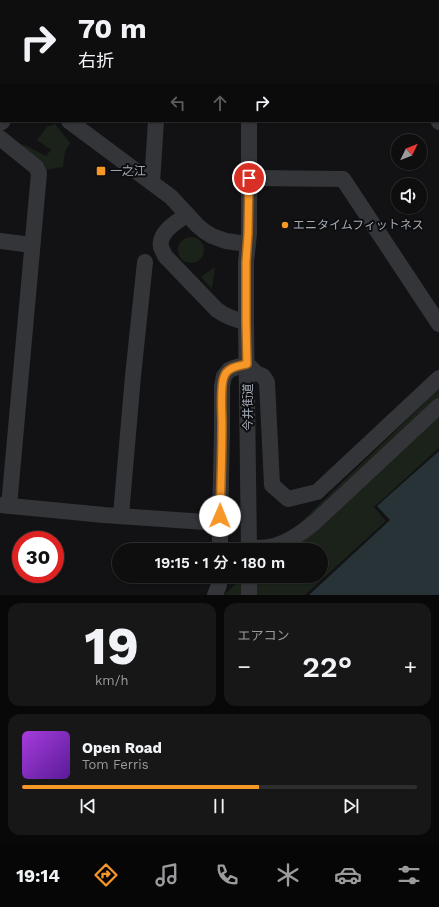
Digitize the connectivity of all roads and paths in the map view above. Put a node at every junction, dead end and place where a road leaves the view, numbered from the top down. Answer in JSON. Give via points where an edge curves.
{"nodes":[{"id":1,"x":71,"y":122,"type":"edge"},
{"id":2,"x":156,"y":122,"type":"edge"},
{"id":3,"x":249,"y":122,"type":"edge"},
{"id":4,"x":0,"y":138,"type":"edge"},
{"id":5,"x":249,"y":178,"type":"junction"},
{"id":6,"x":152,"y":183,"type":"junction"},
{"id":7,"x":187,"y":215,"type":"junction"},
{"id":8,"x":0,"y":241,"type":"edge"},
{"id":9,"x":247,"y":244,"type":"junction"},
{"id":10,"x":32,"y":245,"type":"junction"},
{"id":11,"x":145,"y":262,"type":"dead end"},
{"id":12,"x":246,"y":322,"type":"junction"},
{"id":13,"x":439,"y":324,"type":"edge"},
{"id":14,"x":247,"y":364,"type":"junction"},
{"id":15,"x":439,"y":378,"type":"edge"},
{"id":16,"x":439,"y":406,"type":"edge"},
{"id":17,"x":4,"y":505,"type":"edge"},
{"id":18,"x":121,"y":515,"type":"junction"},
{"id":19,"x":220,"y":522,"type":"junction"},
{"id":20,"x":220,"y":543,"type":"edge"},
{"id":21,"x":249,"y":543,"type":"edge"},
{"id":22,"x":281,"y":543,"type":"edge"},
{"id":23,"x":219,"y":583,"type":"edge"},
{"id":24,"x":215,"y":595,"type":"edge"}],
"edges":[{"from":1,"to":6,"type":"street"},
{"from":2,"to":6,"type":"street"},
{"from":3,"to":5,"type":"street","name":"今井街道"},
{"from":4,"to":10,"type":"street","via":[[36,167],[39,173]]},
{"from":5,"to":9,"type":"street","name":"今井街道"},
{"from":5,"to":13,"type":"street","via":[[343,179]]},
{"from":6,"to":7,"type":"street","via":[[171,197]]},
{"from":7,"to":9,"type":"street","via":[[212,236]]},
{"from":7,"to":12,"type":"street","via":[[176,222],[160,240],[165,256],[217,310],[232,319]]},
{"from":8,"to":10,"type":"street"},
{"from":9,"to":12,"type":"street","name":"今井街道"},
{"from":10,"to":17,"type":"street"},
{"from":11,"to":18,"type":"street"},
{"from":12,"to":14,"type":"street","name":"今井街道"},
{"from":14,"to":15,"type":"street","via":[[267,382],[272,485],[288,499],[317,492]]},
{"from":14,"to":19,"type":"street","via":[[229,370],[224,376],[222,386]]},
{"from":14,"to":21,"type":"street","name":"今井街道"},
{"from":16,"to":22,"type":"street","via":[[306,530]]},
{"from":17,"to":18,"type":"street"},
{"from":18,"to":19,"type":"street"},
{"from":19,"to":20,"type":"street"},
{"from":23,"to":24,"type":"street"}]}
